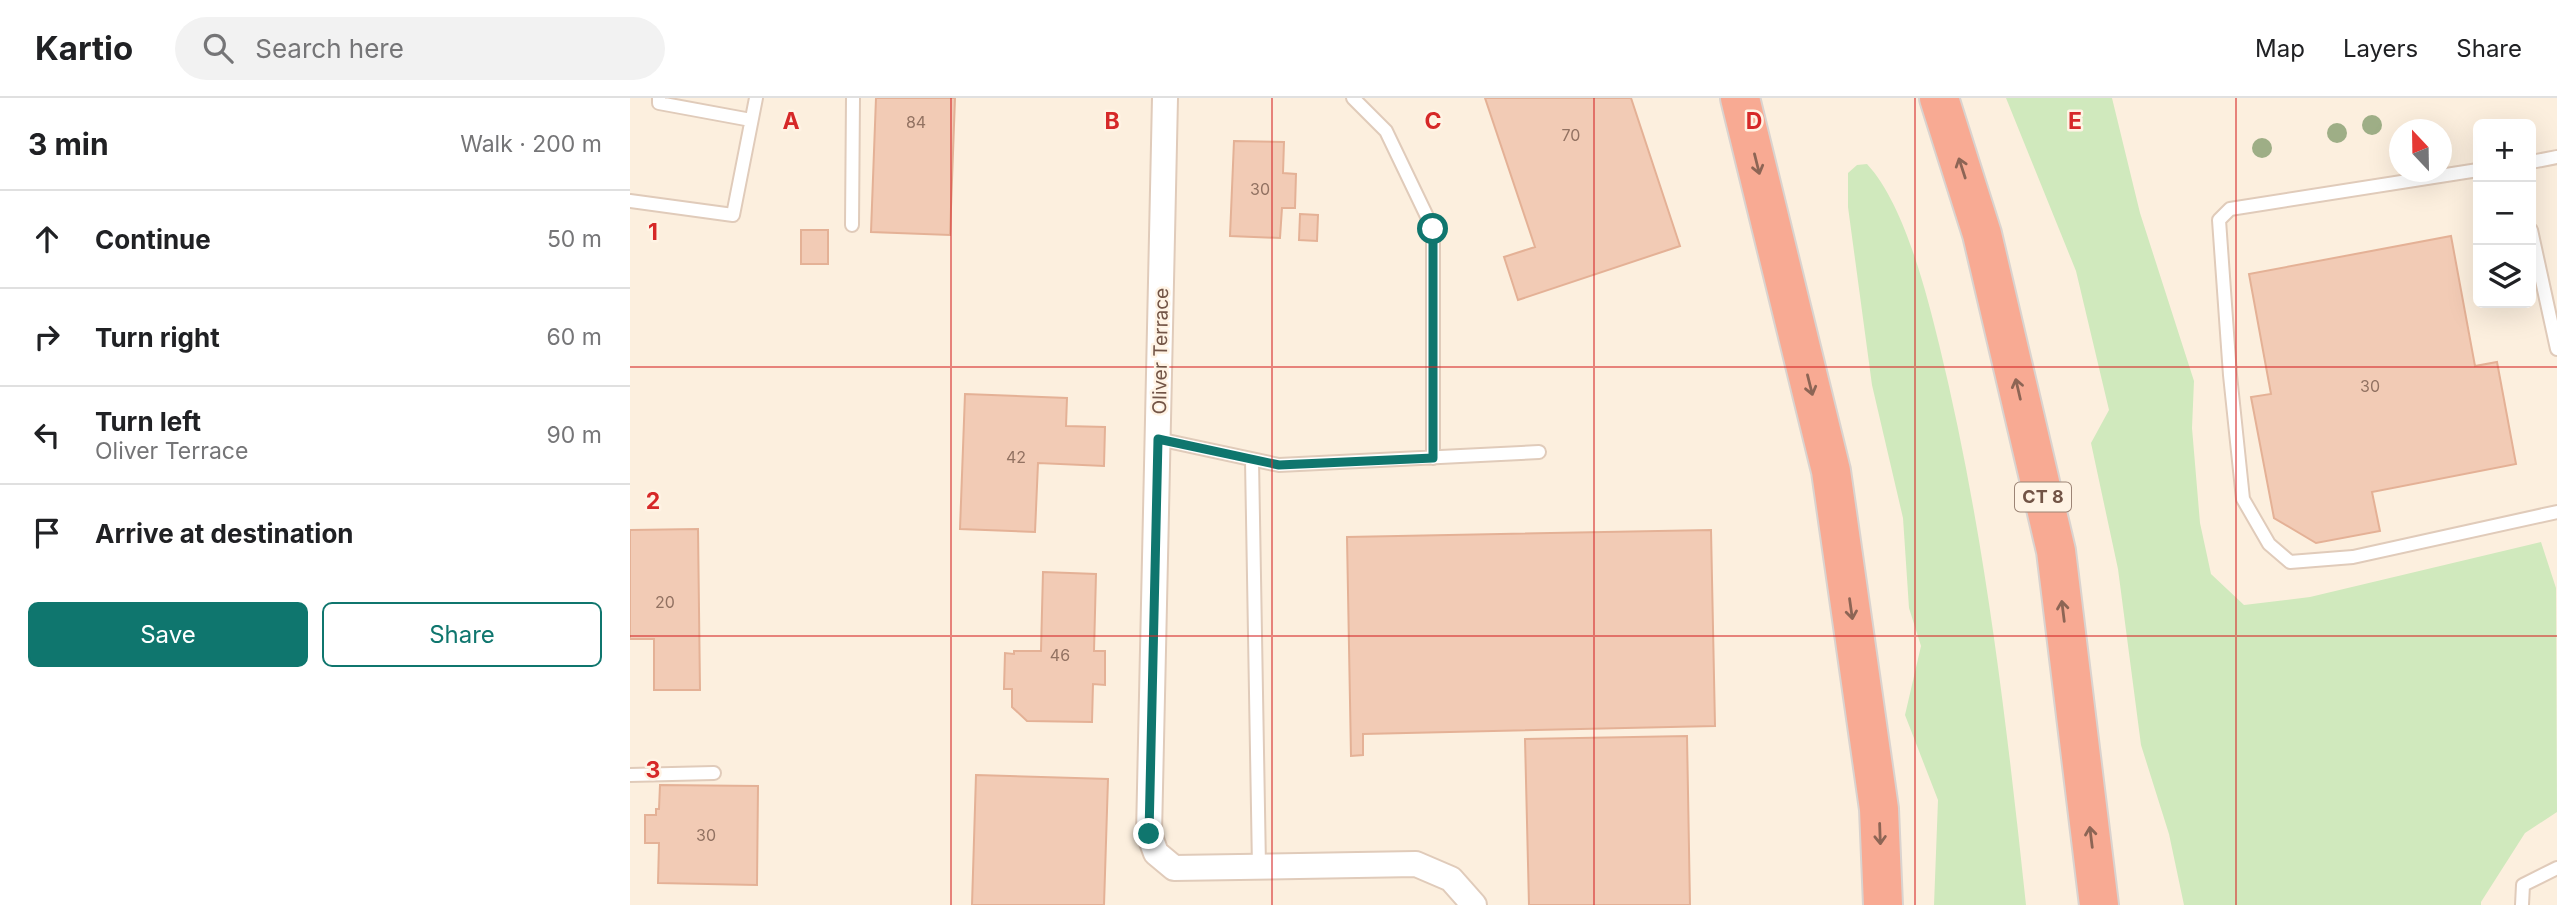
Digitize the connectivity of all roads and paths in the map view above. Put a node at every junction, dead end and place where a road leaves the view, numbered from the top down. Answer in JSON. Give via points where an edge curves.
{"nodes":[{"id":1,"x":659,"y":98,"type":"edge"},
{"id":2,"x":756,"y":98,"type":"edge"},
{"id":3,"x":853,"y":98,"type":"edge"},
{"id":4,"x":1165,"y":98,"type":"edge"},
{"id":5,"x":1353,"y":98,"type":"edge"},
{"id":6,"x":1740,"y":98,"type":"edge"},
{"id":7,"x":1940,"y":98,"type":"edge"},
{"id":8,"x":751,"y":120,"type":"junction"},
{"id":9,"x":2557,"y":157,"type":"edge"},
{"id":10,"x":2536,"y":161,"type":"edge"},
{"id":11,"x":2473,"y":171,"type":"edge"},
{"id":12,"x":630,"y":201,"type":"edge"},
{"id":13,"x":852,"y":225,"type":"dead end"},
{"id":14,"x":2534,"y":245,"type":"edge"},
{"id":15,"x":2557,"y":349,"type":"edge"},
{"id":16,"x":1158,"y":439,"type":"junction"},
{"id":17,"x":1539,"y":452,"type":"dead end"},
{"id":18,"x":1433,"y":458,"type":"junction"},
{"id":19,"x":1252,"y":460,"type":"junction"},
{"id":20,"x":2557,"y":512,"type":"edge"},
{"id":21,"x":714,"y":773,"type":"dead end"},
{"id":22,"x":630,"y":775,"type":"edge"},
{"id":23,"x":1259,"y":867,"type":"junction"},
{"id":24,"x":2557,"y":868,"type":"edge"},
{"id":25,"x":1474,"y":905,"type":"edge"},
{"id":26,"x":1883,"y":905,"type":"edge"},
{"id":27,"x":2099,"y":905,"type":"edge"},
{"id":28,"x":2522,"y":905,"type":"edge"}],
"edges":[{"from":1,"to":8,"type":"lane","via":[[659,103]]},
{"from":2,"to":8,"type":"lane"},
{"from":3,"to":13,"type":"lane"},
{"from":4,"to":16,"type":"street","name":"Oliver Terrace"},
{"from":5,"to":18,"type":"lane","via":[[1386,131],[1433,229]]},
{"from":6,"to":26,"type":"highway","one_way":true,"via":[[1831,471],[1879,809]]},
{"from":27,"to":7,"type":"highway","number":"CT 8","one_way":true,"via":[[2056,551],[1982,234]]},
{"from":8,"to":12,"type":"lane","via":[[733,215]]},
{"from":9,"to":10,"type":"lane"},
{"from":11,"to":20,"type":"lane","via":[[2230,209],[2219,220],[2243,499],[2269,544],[2290,562],[2353,557]]},
{"from":14,"to":15,"type":"lane"},
{"from":16,"to":19,"type":"lane"},
{"from":16,"to":23,"type":"street","name":"Oliver Terrace","via":[[1149,834],[1157,853],[1174,868]]},
{"from":17,"to":18,"type":"lane"},
{"from":18,"to":19,"type":"lane","via":[[1279,465]]},
{"from":19,"to":23,"type":"lane"},
{"from":21,"to":22,"type":"lane"},
{"from":23,"to":25,"type":"street","name":"Oliver Terrace","via":[[1416,864],[1451,878]]},
{"from":24,"to":28,"type":"lane","via":[[2523,885]]}]}
